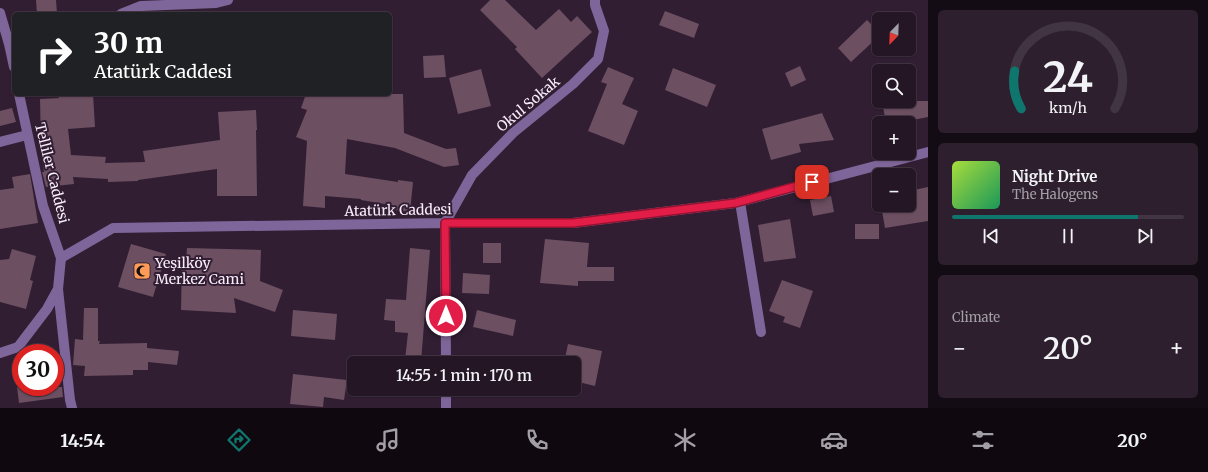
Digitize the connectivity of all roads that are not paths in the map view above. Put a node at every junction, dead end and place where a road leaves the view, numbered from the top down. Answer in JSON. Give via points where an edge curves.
{"nodes":[{"id":1,"x":228,"y":0,"type":"edge"},
{"id":2,"x":595,"y":0,"type":"edge"},
{"id":3,"x":140,"y":3,"type":"edge"},
{"id":4,"x":124,"y":12,"type":"edge"},
{"id":5,"x":0,"y":13,"type":"edge"},
{"id":6,"x":12,"y":43,"type":"edge"},
{"id":7,"x":19,"y":96,"type":"edge"},
{"id":8,"x":27,"y":135,"type":"junction"},
{"id":9,"x":0,"y":142,"type":"edge"},
{"id":10,"x":928,"y":152,"type":"edge"},
{"id":11,"x":740,"y":202,"type":"junction"},
{"id":12,"x":445,"y":223,"type":"junction"},
{"id":13,"x":61,"y":258,"type":"junction"},
{"id":14,"x":58,"y":289,"type":"junction"},
{"id":15,"x":761,"y":332,"type":"dead end"},
{"id":16,"x":0,"y":352,"type":"edge"},
{"id":17,"x":446,"y":356,"type":"edge"},
{"id":18,"x":446,"y":396,"type":"edge"},
{"id":19,"x":72,"y":408,"type":"edge"},
{"id":20,"x":446,"y":408,"type":"edge"}],
"edges":[{"from":1,"to":3,"type":"street"},
{"from":2,"to":12,"type":"street","name":"Okul Sokak","via":[[604,32],[598,59],[573,84],[513,133],[472,175]]},
{"from":3,"to":4,"type":"street"},
{"from":5,"to":6,"type":"street"},
{"from":7,"to":8,"type":"street","name":"Telliler Caddesi"},
{"from":8,"to":9,"type":"street"},
{"from":8,"to":13,"type":"street","name":"Telliler Caddesi","via":[[43,206]]},
{"from":10,"to":11,"type":"street","name":"Atatürk Caddesi"},
{"from":11,"to":12,"type":"street","name":"Atatürk Caddesi","via":[[573,223]]},
{"from":11,"to":15,"type":"street"},
{"from":12,"to":13,"type":"street","name":"Atatürk Caddesi","via":[[113,228]]},
{"from":12,"to":17,"type":"street"},
{"from":13,"to":14,"type":"street"},
{"from":14,"to":16,"type":"street","via":[[48,309],[18,347]]},
{"from":14,"to":19,"type":"street"},
{"from":18,"to":20,"type":"street"}]}
